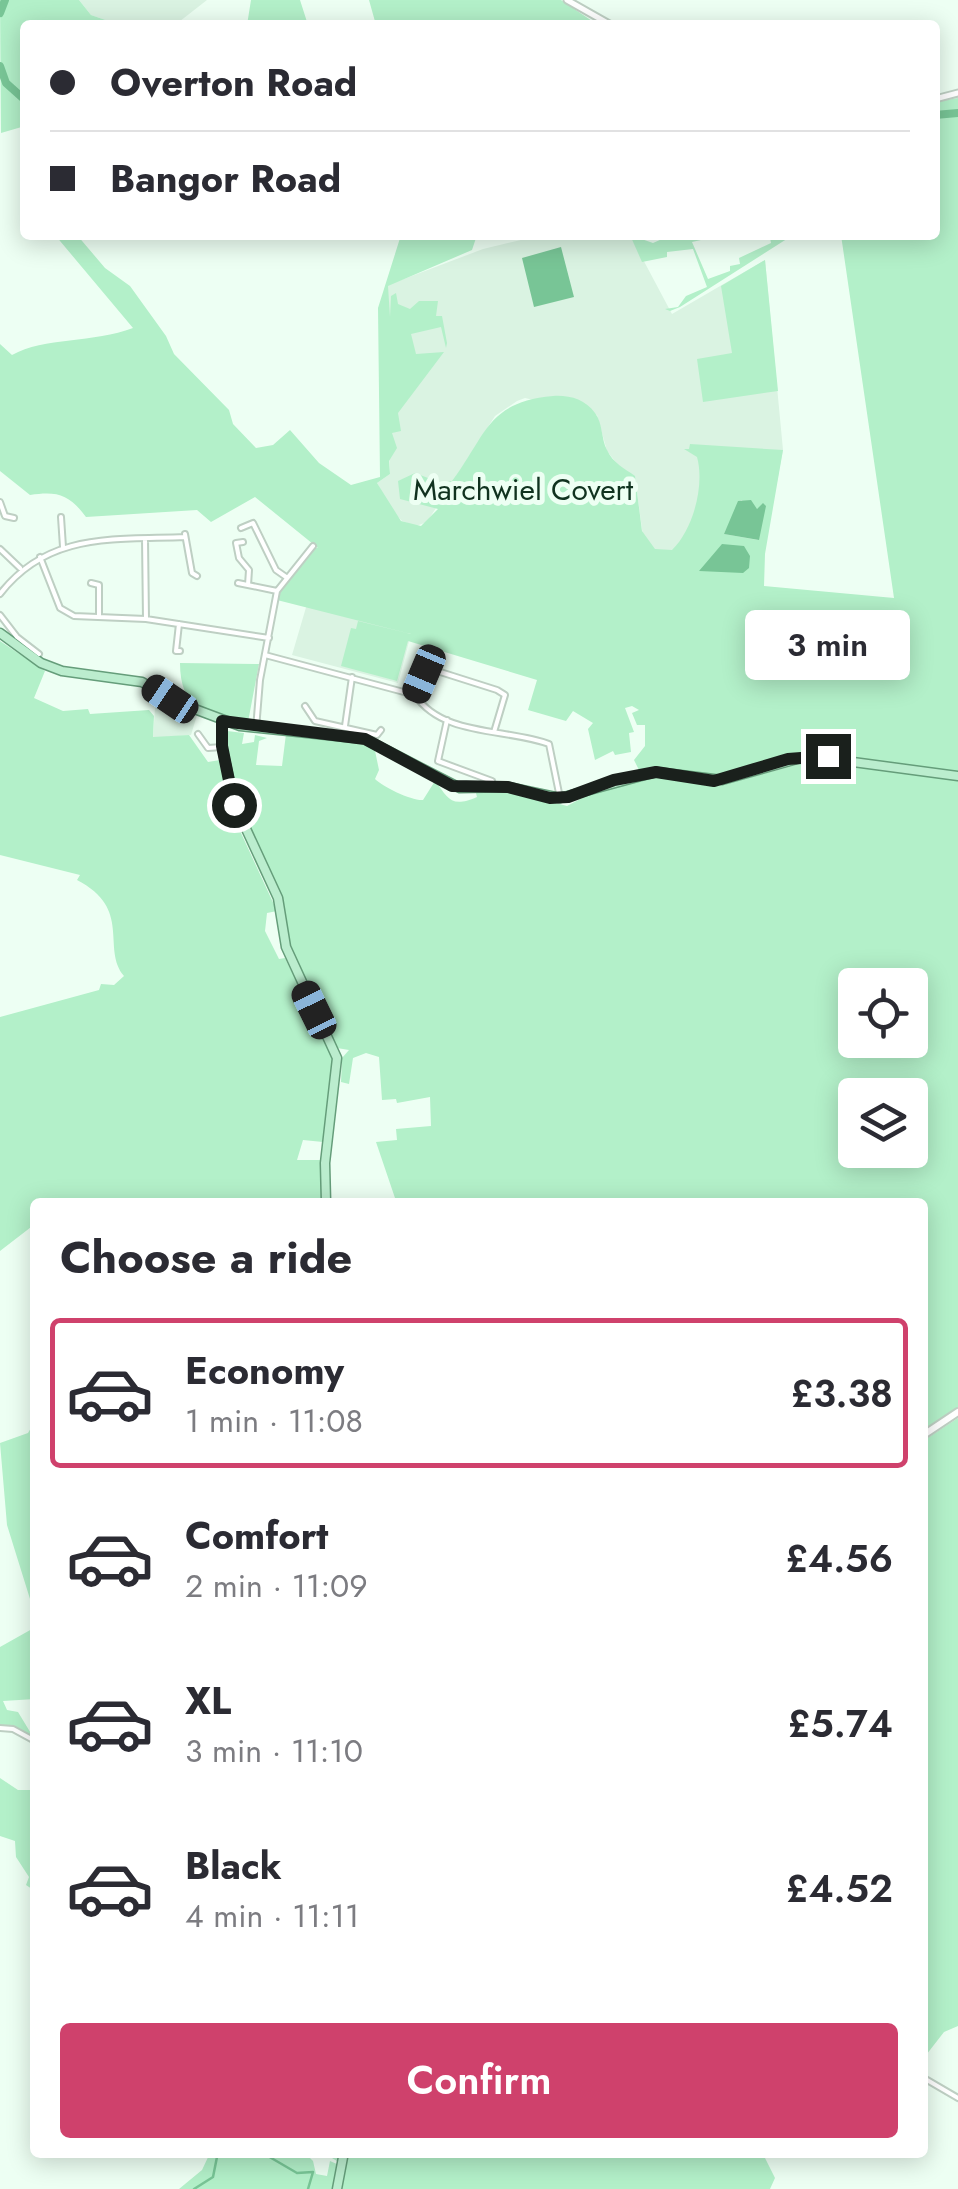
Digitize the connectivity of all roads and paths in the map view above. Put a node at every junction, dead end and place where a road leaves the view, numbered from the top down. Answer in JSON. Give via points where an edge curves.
{"nodes":[{"id":1,"x":567,"y":0,"type":"edge"},
{"id":2,"x":602,"y":20,"type":"edge"},
{"id":3,"x":0,"y":502,"type":"edge"},
{"id":4,"x":251,"y":515,"type":"dead end"},
{"id":5,"x":5,"y":516,"type":"junction"},
{"id":6,"x":58,"y":517,"type":"dead end"},
{"id":7,"x":14,"y":518,"type":"dead end"},
{"id":8,"x":0,"y":523,"type":"edge"},
{"id":9,"x":253,"y":523,"type":"junction"},
{"id":10,"x":241,"y":528,"type":"dead end"},
{"id":11,"x":145,"y":539,"type":"junction"},
{"id":12,"x":243,"y":542,"type":"dead end"},
{"id":13,"x":63,"y":546,"type":"junction"},
{"id":14,"x":312,"y":546,"type":"dead end"},
{"id":15,"x":3,"y":549,"type":"edge"},
{"id":16,"x":40,"y":557,"type":"junction"},
{"id":17,"x":20,"y":568,"type":"junction"},
{"id":18,"x":192,"y":574,"type":"dead end"},
{"id":19,"x":286,"y":577,"type":"junction"},
{"id":20,"x":91,"y":583,"type":"dead end"},
{"id":21,"x":238,"y":583,"type":"dead end"},
{"id":22,"x":248,"y":584,"type":"junction"},
{"id":23,"x":278,"y":591,"type":"junction"},
{"id":24,"x":0,"y":594,"type":"edge"},
{"id":25,"x":0,"y":615,"type":"edge"},
{"id":26,"x":99,"y":616,"type":"junction"},
{"id":27,"x":146,"y":619,"type":"junction"},
{"id":28,"x":179,"y":624,"type":"junction"},
{"id":29,"x":0,"y":633,"type":"edge"},
{"id":30,"x":269,"y":638,"type":"junction"},
{"id":31,"x":37,"y":650,"type":"dead end"},
{"id":32,"x":180,"y":651,"type":"dead end"},
{"id":33,"x":265,"y":655,"type":"junction"},
{"id":34,"x":352,"y":676,"type":"junction"},
{"id":35,"x":415,"y":694,"type":"junction"},
{"id":36,"x":304,"y":706,"type":"dead end"},
{"id":37,"x":447,"y":720,"type":"junction"},
{"id":38,"x":222,"y":721,"type":"junction"},
{"id":39,"x":256,"y":728,"type":"junction"},
{"id":40,"x":344,"y":728,"type":"junction"},
{"id":41,"x":494,"y":732,"type":"junction"},
{"id":42,"x":198,"y":734,"type":"dead end"},
{"id":43,"x":379,"y":734,"type":"dead end"},
{"id":44,"x":222,"y":746,"type":"junction"},
{"id":45,"x":958,"y":776,"type":"edge"},
{"id":46,"x":488,"y":777,"type":"dead end"},
{"id":47,"x":560,"y":798,"type":"junction"},
{"id":48,"x":326,"y":1198,"type":"edge"},
{"id":49,"x":958,"y":1412,"type":"edge"},
{"id":50,"x":928,"y":1432,"type":"edge"},
{"id":51,"x":0,"y":1728,"type":"edge"},
{"id":52,"x":30,"y":1738,"type":"edge"},
{"id":53,"x":928,"y":2080,"type":"edge"},
{"id":54,"x":958,"y":2098,"type":"edge"},
{"id":55,"x":343,"y":2158,"type":"edge"},
{"id":56,"x":337,"y":2189,"type":"edge"}],
"edges":[{"from":1,"to":2,"type":"street"},
{"from":3,"to":5,"type":"street"},
{"from":4,"to":9,"type":"street"},
{"from":5,"to":7,"type":"street"},
{"from":5,"to":8,"type":"street"},
{"from":6,"to":13,"type":"street"},
{"from":9,"to":10,"type":"street"},
{"from":9,"to":19,"type":"street"},
{"from":11,"to":13,"type":"street"},
{"from":11,"to":18,"type":"street","via":[[185,536]]},
{"from":11,"to":27,"type":"street"},
{"from":12,"to":22,"type":"street","via":[[236,542]]},
{"from":13,"to":16,"type":"street"},
{"from":14,"to":19,"type":"street"},
{"from":15,"to":17,"type":"street"},
{"from":16,"to":17,"type":"street"},
{"from":16,"to":26,"type":"street","via":[[60,608],[74,616]]},
{"from":17,"to":24,"type":"street"},
{"from":19,"to":23,"type":"street"},
{"from":20,"to":26,"type":"street","via":[[102,585]]},
{"from":21,"to":22,"type":"street"},
{"from":22,"to":23,"type":"street"},
{"from":23,"to":30,"type":"street"},
{"from":25,"to":31,"type":"street"},
{"from":26,"to":27,"type":"street"},
{"from":27,"to":28,"type":"street"},
{"from":28,"to":30,"type":"street"},
{"from":28,"to":32,"type":"street"},
{"from":29,"to":38,"type":"main road","via":[[41,663],[82,676],[142,682]]},
{"from":30,"to":33,"type":"street"},
{"from":33,"to":34,"type":"street"},
{"from":33,"to":39,"type":"street"},
{"from":34,"to":35,"type":"street"},
{"from":34,"to":40,"type":"street"},
{"from":35,"to":37,"type":"street","via":[[424,708]]},
{"from":35,"to":41,"type":"street","via":[[424,674],[434,670],[497,690],[504,694]]},
{"from":36,"to":40,"type":"street","via":[[315,722]]},
{"from":37,"to":41,"type":"street"},
{"from":37,"to":46,"type":"street","via":[[437,759]]},
{"from":38,"to":39,"type":"main road"},
{"from":38,"to":44,"type":"main road"},
{"from":39,"to":47,"type":"main road","via":[[365,739],[452,786],[508,787]]},
{"from":40,"to":43,"type":"street"},
{"from":41,"to":47,"type":"street","via":[[516,732],[551,746]]},
{"from":42,"to":44,"type":"street","via":[[207,750]]},
{"from":44,"to":48,"type":"main road","via":[[234,805],[278,898],[286,948],[337,1058]]},
{"from":45,"to":47,"type":"main road","via":[[808,756],[722,780],[656,772]]},
{"from":49,"to":50,"type":"main road"},
{"from":51,"to":52,"type":"street"},
{"from":53,"to":54,"type":"street"},
{"from":55,"to":56,"type":"main road"}]}
